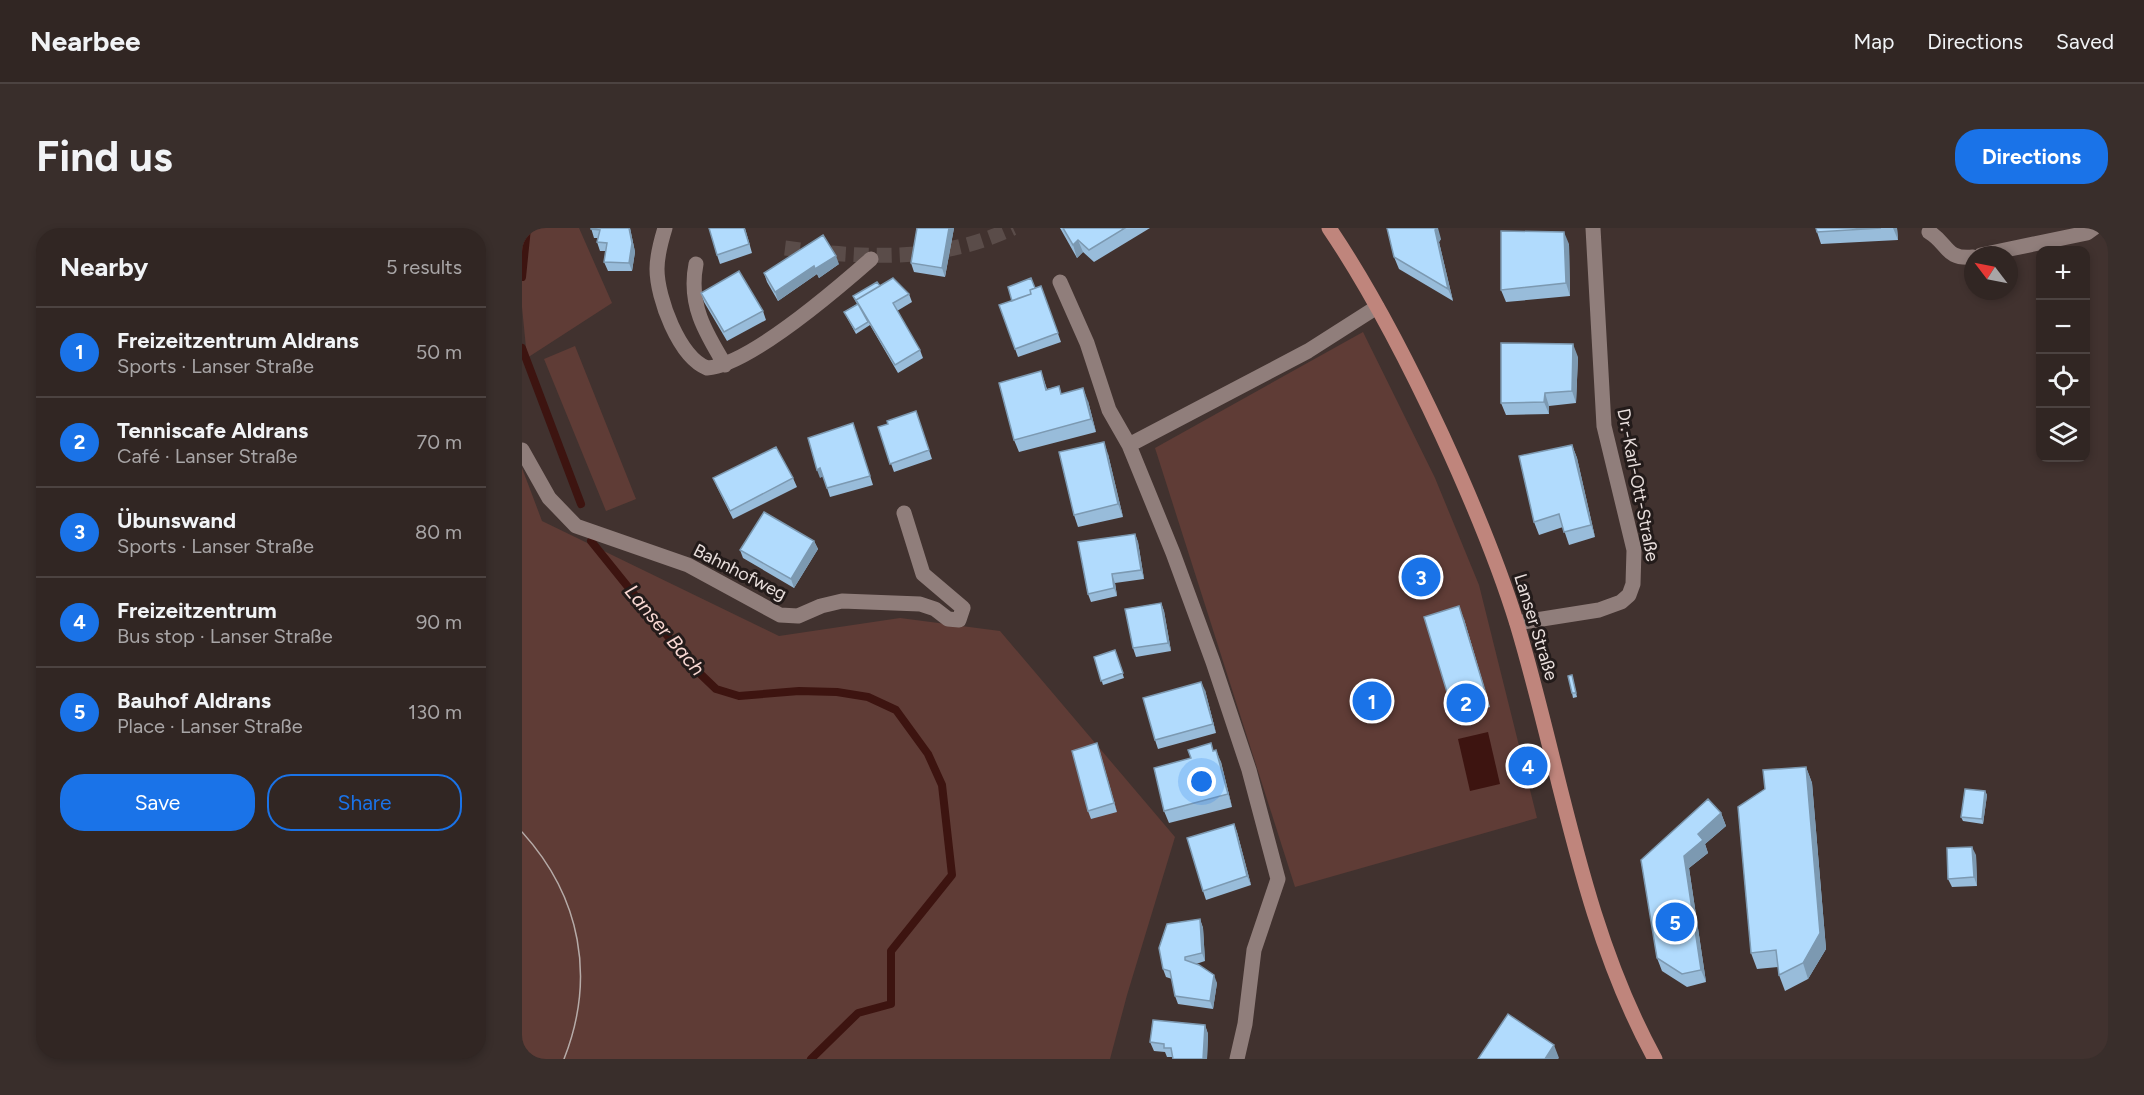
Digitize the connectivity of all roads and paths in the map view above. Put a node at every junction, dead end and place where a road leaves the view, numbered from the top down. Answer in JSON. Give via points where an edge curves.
{"nodes":[{"id":1,"x":665,"y":228,"type":"edge"},
{"id":2,"x":1329,"y":228,"type":"edge"},
{"id":3,"x":1593,"y":228,"type":"edge"},
{"id":4,"x":2094,"y":228,"type":"edge"},
{"id":5,"x":1929,"y":232,"type":"dead end"},
{"id":6,"x":2018,"y":247,"type":"edge"},
{"id":7,"x":1964,"y":256,"type":"edge"},
{"id":8,"x":871,"y":259,"type":"dead end"},
{"id":9,"x":696,"y":264,"type":"dead end"},
{"id":10,"x":1060,"y":282,"type":"dead end"},
{"id":11,"x":1377,"y":307,"type":"junction"},
{"id":12,"x":724,"y":365,"type":"junction"},
{"id":13,"x":1129,"y":446,"type":"junction"},
{"id":14,"x":522,"y":450,"type":"edge"},
{"id":15,"x":904,"y":513,"type":"dead end"},
{"id":16,"x":1517,"y":623,"type":"junction"},
{"id":17,"x":1237,"y":1059,"type":"edge"},
{"id":18,"x":1655,"y":1059,"type":"edge"}],
"edges":[{"from":1,"to":12,"type":"street","via":[[657,269],[669,318],[694,362],[707,368]]},
{"from":2,"to":11,"type":"main road","name":"Lanser Straße"},
{"from":3,"to":16,"type":"street","name":"Dr.-Karl-Ott-Straße","via":[[1604,426],[1634,550],[1633,584],[1629,596],[1599,610]]},
{"from":4,"to":6,"type":"street","via":[[2087,233]]},
{"from":5,"to":7,"type":"street","via":[[1950,252]]},
{"from":8,"to":12,"type":"street","via":[[799,319]]},
{"from":9,"to":12,"type":"street","via":[[693,294],[697,315]]},
{"from":10,"to":13,"type":"street","via":[[1087,343],[1109,410]]},
{"from":11,"to":13,"type":"street","via":[[1298,356]]},
{"from":11,"to":16,"type":"main road","name":"Lanser Straße","via":[[1470,496]]},
{"from":13,"to":17,"type":"street","via":[[1213,662],[1249,770],[1278,879],[1254,950]]},
{"from":14,"to":15,"type":"street","name":"Bahnhofweg","via":[[549,498],[576,526],[688,565],[780,615],[798,616],[842,601],[920,604],[948,619],[959,620],[963,608],[923,574]]},
{"from":16,"to":18,"type":"main road","name":"Lanser Straße","via":[[1592,910],[1641,1034]]}]}
